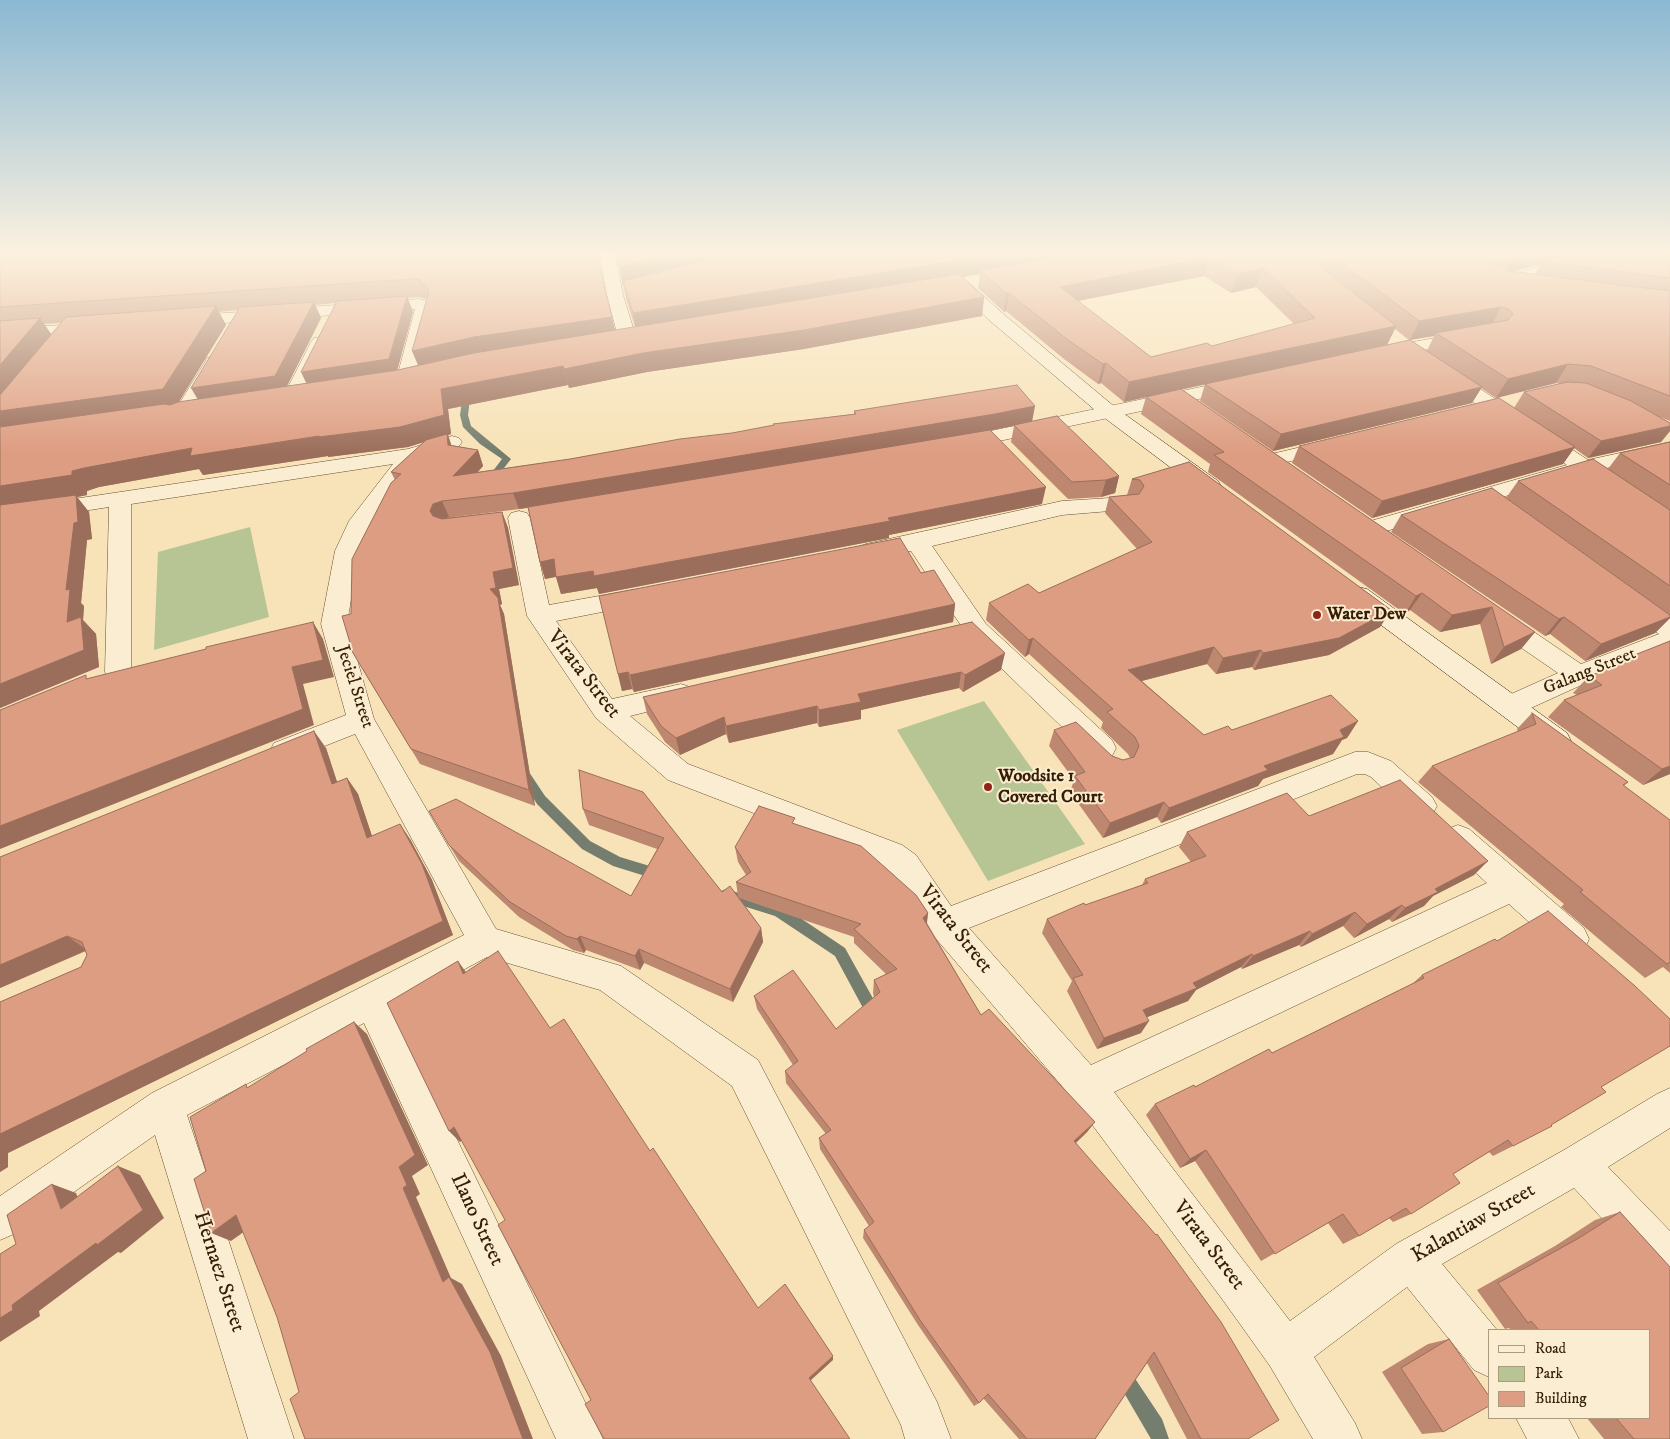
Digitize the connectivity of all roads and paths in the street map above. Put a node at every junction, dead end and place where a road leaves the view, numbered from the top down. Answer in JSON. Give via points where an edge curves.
{"nodes":[{"id":1,"x":202,"y":319,"type":"edge"},
{"id":2,"x":240,"y":319,"type":"edge"},
{"id":3,"x":331,"y":319,"type":"edge"},
{"id":4,"x":421,"y":319,"type":"edge"},
{"id":5,"x":622,"y":319,"type":"edge"},
{"id":6,"x":1000,"y":319,"type":"edge"},
{"id":7,"x":166,"y":322,"type":"edge"},
{"id":8,"x":109,"y":327,"type":"edge"},
{"id":9,"x":71,"y":330,"type":"junction"},
{"id":10,"x":232,"y":333,"type":"edge"},
{"id":11,"x":0,"y":334,"type":"edge"},
{"id":12,"x":666,"y":334,"type":"edge"},
{"id":13,"x":1482,"y":334,"type":"edge"},
{"id":14,"x":1390,"y":336,"type":"edge"},
{"id":15,"x":628,"y":340,"type":"junction"},
{"id":16,"x":609,"y":343,"type":"edge"},
{"id":17,"x":1405,"y":348,"type":"junction"},
{"id":18,"x":222,"y":350,"type":"edge"},
{"id":19,"x":53,"y":352,"type":"edge"},
{"id":20,"x":1368,"y":356,"type":"edge"},
{"id":21,"x":405,"y":381,"type":"edge"},
{"id":22,"x":1255,"y":381,"type":"edge"},
{"id":23,"x":1180,"y":398,"type":"junction"},
{"id":24,"x":292,"y":399,"type":"edge"},
{"id":25,"x":1521,"y":400,"type":"dead end"},
{"id":26,"x":1495,"y":407,"type":"junction"},
{"id":27,"x":209,"y":412,"type":"edge"},
{"id":28,"x":1110,"y":412,"type":"junction"},
{"id":29,"x":1466,"y":414,"type":"edge"},
{"id":30,"x":1205,"y":415,"type":"edge"},
{"id":31,"x":452,"y":442,"type":"dead end"},
{"id":32,"x":1345,"y":442,"type":"edge"},
{"id":33,"x":944,"y":446,"type":"edge"},
{"id":34,"x":1670,"y":448,"type":"edge"},
{"id":35,"x":411,"y":455,"type":"junction"},
{"id":36,"x":1583,"y":467,"type":"junction"},
{"id":37,"x":1292,"y":476,"type":"edge"},
{"id":38,"x":1484,"y":495,"type":"junction"},
{"id":39,"x":120,"y":500,"type":"junction"},
{"id":40,"x":1229,"y":500,"type":"edge"},
{"id":41,"x":1126,"y":504,"type":"edge"},
{"id":42,"x":1508,"y":513,"type":"edge"},
{"id":43,"x":0,"y":517,"type":"edge"},
{"id":44,"x":520,"y":518,"type":"dead end"},
{"id":45,"x":1670,"y":524,"type":"edge"},
{"id":46,"x":917,"y":542,"type":"junction"},
{"id":47,"x":1393,"y":546,"type":"edge"},
{"id":48,"x":849,"y":555,"type":"edge"},
{"id":49,"x":1340,"y":582,"type":"edge"},
{"id":50,"x":1613,"y":588,"type":"edge"},
{"id":51,"x":655,"y":594,"type":"edge"},
{"id":52,"x":1482,"y":608,"type":"edge"},
{"id":53,"x":539,"y":616,"type":"junction"},
{"id":54,"x":974,"y":627,"type":"junction"},
{"id":55,"x":1670,"y":629,"type":"edge"},
{"id":56,"x":946,"y":634,"type":"edge"},
{"id":57,"x":1670,"y":639,"type":"edge"},
{"id":58,"x":146,"y":665,"type":"edge"},
{"id":59,"x":1579,"y":675,"type":"junction"},
{"id":60,"x":703,"y":689,"type":"edge"},
{"id":61,"x":1510,"y":706,"type":"junction"},
{"id":62,"x":606,"y":711,"type":"junction"},
{"id":63,"x":361,"y":720,"type":"junction"},
{"id":64,"x":1574,"y":753,"type":"edge"},
{"id":65,"x":259,"y":761,"type":"edge"},
{"id":66,"x":1117,"y":763,"type":"edge"},
{"id":67,"x":1512,"y":887,"type":"junction"},
{"id":68,"x":944,"y":923,"type":"junction"},
{"id":69,"x":484,"y":941,"type":"junction"},
{"id":70,"x":1595,"y":959,"type":"edge"},
{"id":71,"x":372,"y":1001,"type":"junction"},
{"id":72,"x":1086,"y":1086,"type":"junction"},
{"id":73,"x":165,"y":1106,"type":"junction"},
{"id":74,"x":1670,"y":1107,"type":"edge"},
{"id":75,"x":1578,"y":1164,"type":"junction"},
{"id":76,"x":0,"y":1220,"type":"edge"},
{"id":77,"x":1411,"y":1259,"type":"junction"},
{"id":78,"x":1670,"y":1261,"type":"edge"},
{"id":79,"x":1286,"y":1351,"type":"junction"},
{"id":80,"x":1488,"y":1354,"type":"edge"},
{"id":81,"x":1540,"y":1419,"type":"edge"},
{"id":82,"x":925,"y":1428,"type":"edge"},
{"id":83,"x":271,"y":1439,"type":"edge"},
{"id":84,"x":580,"y":1439,"type":"edge"},
{"id":85,"x":1339,"y":1439,"type":"edge"},
{"id":86,"x":1556,"y":1439,"type":"edge"}],
"edges":[{"from":1,"to":7,"type":"street"},
{"from":2,"to":10,"type":"street"},
{"from":3,"to":24,"type":"street"},
{"from":4,"to":21,"type":"street"},
{"from":5,"to":15,"type":"street"},
{"from":6,"to":28,"type":"street"},
{"from":8,"to":9,"type":"street"},
{"from":9,"to":11,"type":"street"},
{"from":9,"to":19,"type":"street"},
{"from":12,"to":15,"type":"street"},
{"from":13,"to":17,"type":"street"},
{"from":14,"to":17,"type":"street"},
{"from":15,"to":16,"type":"street"},
{"from":17,"to":20,"type":"street"},
{"from":17,"to":26,"type":"street"},
{"from":18,"to":27,"type":"street","via":[[172,418]]},
{"from":22,"to":23,"type":"street"},
{"from":23,"to":28,"type":"street"},
{"from":23,"to":30,"type":"street"},
{"from":25,"to":26,"type":"street"},
{"from":26,"to":29,"type":"street"},
{"from":26,"to":36,"type":"street"},
{"from":28,"to":33,"type":"street","via":[[1000,445]]},
{"from":28,"to":40,"type":"street"},
{"from":31,"to":35,"type":"street"},
{"from":32,"to":37,"type":"street","via":[[1262,454]]},
{"from":34,"to":36,"type":"street"},
{"from":35,"to":39,"type":"street"},
{"from":35,"to":63,"type":"street","name":"Jeciel Street","via":[[360,521],[347,550],[324,626]]},
{"from":36,"to":38,"type":"street"},
{"from":36,"to":45,"type":"street"},
{"from":38,"to":42,"type":"street"},
{"from":38,"to":47,"type":"street","via":[[1361,523]]},
{"from":39,"to":43,"type":"street"},
{"from":39,"to":58,"type":"street","via":[[109,675]]},
{"from":41,"to":46,"type":"street","via":[[1055,501]]},
{"from":44,"to":53,"type":"street","name":"Virata Street"},
{"from":46,"to":48,"type":"street"},
{"from":46,"to":54,"type":"street"},
{"from":49,"to":61,"type":"street"},
{"from":50,"to":55,"type":"street"},
{"from":51,"to":53,"type":"street"},
{"from":52,"to":59,"type":"street"},
{"from":53,"to":62,"type":"street","name":"Virata Street"},
{"from":54,"to":56,"type":"street"},
{"from":54,"to":66,"type":"street"},
{"from":57,"to":59,"type":"street","name":"Galang Street"},
{"from":59,"to":61,"type":"street","name":"Galang Street"},
{"from":60,"to":62,"type":"street"},
{"from":61,"to":64,"type":"street"},
{"from":62,"to":68,"type":"street","name":"Virata Street","via":[[678,772],[891,854],[905,865]]},
{"from":63,"to":65,"type":"street"},
{"from":63,"to":69,"type":"street","name":"Jeciel Street"},
{"from":67,"to":68,"type":"street","via":[[1381,769],[1368,763],[1355,763]]},
{"from":67,"to":70,"type":"street"},
{"from":67,"to":72,"type":"street"},
{"from":68,"to":72,"type":"street","name":"Virata Street"},
{"from":69,"to":71,"type":"street"},
{"from":69,"to":82,"type":"street","via":[[609,977],[745,1073]]},
{"from":71,"to":73,"type":"street"},
{"from":71,"to":84,"type":"street","name":"Ilano Street"},
{"from":72,"to":79,"type":"street","name":"Virata Street"},
{"from":73,"to":76,"type":"street"},
{"from":73,"to":83,"type":"street","name":"Hernaez Street"},
{"from":74,"to":75,"type":"street","name":"Kalantiaw Street"},
{"from":75,"to":77,"type":"street","name":"Kalantiaw Street"},
{"from":75,"to":78,"type":"street"},
{"from":77,"to":79,"type":"street","name":"Kalantiaw Street"},
{"from":77,"to":80,"type":"street"},
{"from":79,"to":85,"type":"street","name":"Virata Street"},
{"from":81,"to":86,"type":"street"}]}
